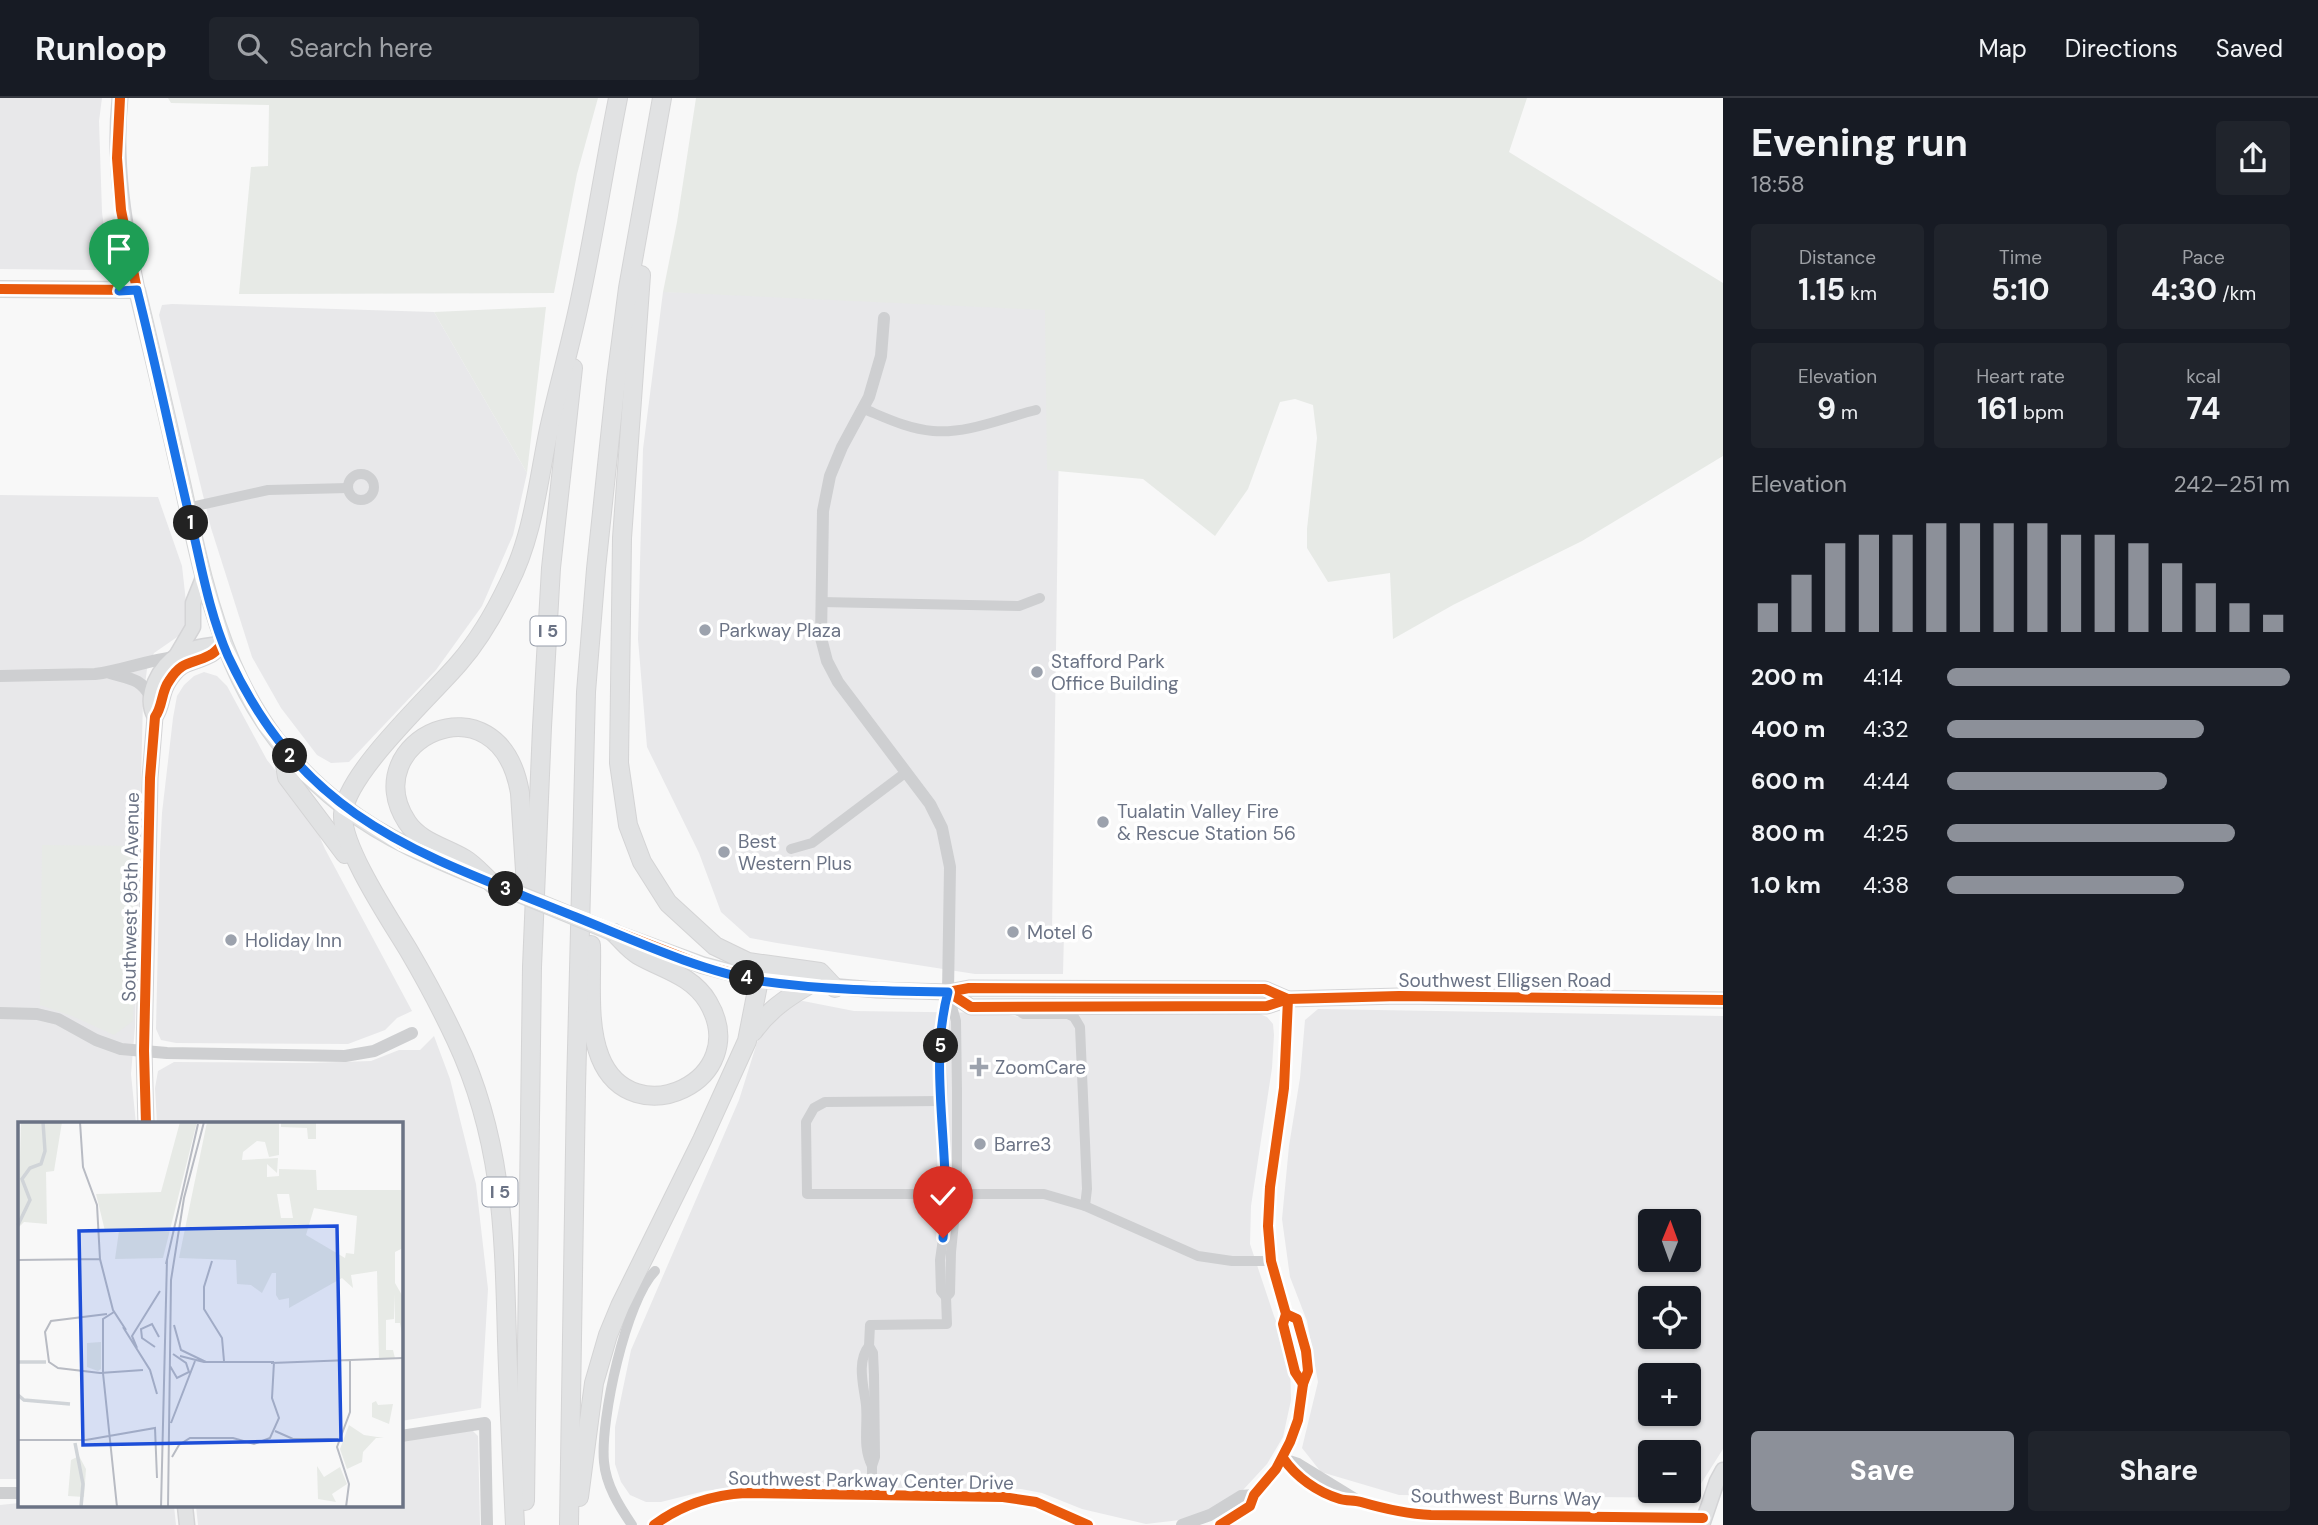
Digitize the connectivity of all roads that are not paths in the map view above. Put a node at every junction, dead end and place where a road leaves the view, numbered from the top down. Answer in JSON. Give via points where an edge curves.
{"nodes":[{"id":1,"x":120,"y":98,"type":"edge"},
{"id":2,"x":618,"y":98,"type":"edge"},
{"id":3,"x":662,"y":98,"type":"edge"},
{"id":4,"x":647,"y":191,"type":"junction"},
{"id":5,"x":0,"y":289,"type":"edge"},
{"id":6,"x":137,"y":290,"type":"junction"},
{"id":7,"x":581,"y":295,"type":"junction"},
{"id":8,"x":884,"y":318,"type":"dead end"},
{"id":9,"x":864,"y":409,"type":"junction"},
{"id":10,"x":1036,"y":410,"type":"dead end"},
{"id":11,"x":348,"y":488,"type":"dead end"},
{"id":12,"x":187,"y":508,"type":"junction"},
{"id":13,"x":203,"y":578,"type":"junction"},
{"id":14,"x":1041,"y":598,"type":"dead end"},
{"id":15,"x":821,"y":602,"type":"junction"},
{"id":16,"x":223,"y":644,"type":"junction"},
{"id":17,"x":171,"y":666,"type":"junction"},
{"id":18,"x":110,"y":672,"type":"junction"},
{"id":19,"x":0,"y":676,"type":"edge"},
{"id":20,"x":151,"y":697,"type":"junction"},
{"id":21,"x":155,"y":717,"type":"junction"},
{"id":22,"x":282,"y":746,"type":"junction"},
{"id":23,"x":905,"y":773,"type":"junction"},
{"id":24,"x":344,"y":807,"type":"junction"},
{"id":25,"x":584,"y":813,"type":"junction"},
{"id":26,"x":792,"y":849,"type":"dead end"},
{"id":27,"x":498,"y":885,"type":"junction"},
{"id":28,"x":370,"y":887,"type":"junction"},
{"id":29,"x":614,"y":933,"type":"junction"},
{"id":30,"x":532,"y":967,"type":"junction"},
{"id":31,"x":759,"y":981,"type":"junction"},
{"id":32,"x":807,"y":986,"type":"junction"},
{"id":33,"x":835,"y":988,"type":"junction"},
{"id":34,"x":948,"y":992,"type":"junction"},
{"id":35,"x":1288,"y":999,"type":"junction"},
{"id":36,"x":1723,"y":1000,"type":"edge"},
{"id":37,"x":1009,"y":1006,"type":"junction"},
{"id":38,"x":0,"y":1013,"type":"edge"},
{"id":39,"x":412,"y":1033,"type":"dead end"},
{"id":40,"x":747,"y":1041,"type":"junction"},
{"id":41,"x":144,"y":1051,"type":"junction"},
{"id":42,"x":941,"y":1101,"type":"junction"},
{"id":43,"x":146,"y":1122,"type":"edge"},
{"id":44,"x":945,"y":1193,"type":"junction"},
{"id":45,"x":957,"y":1193,"type":"junction"},
{"id":46,"x":1084,"y":1206,"type":"junction"},
{"id":47,"x":1271,"y":1261,"type":"junction"},
{"id":48,"x":655,"y":1271,"type":"dead end"},
{"id":49,"x":946,"y":1297,"type":"junction"},
{"id":50,"x":402,"y":1436,"type":"edge"},
{"id":51,"x":1283,"y":1458,"type":"junction"},
{"id":52,"x":1723,"y":1470,"type":"edge"},
{"id":53,"x":0,"y":1493,"type":"edge"},
{"id":54,"x":18,"y":1493,"type":"edge"},
{"id":55,"x":872,"y":1495,"type":"junction"},
{"id":56,"x":1254,"y":1495,"type":"junction"},
{"id":57,"x":1702,"y":1522,"type":"edge"},
{"id":58,"x":487,"y":1525,"type":"edge"},
{"id":59,"x":515,"y":1525,"type":"edge"},
{"id":60,"x":524,"y":1525,"type":"edge"},
{"id":61,"x":569,"y":1525,"type":"edge"},
{"id":62,"x":575,"y":1525,"type":"edge"},
{"id":63,"x":632,"y":1525,"type":"edge"},
{"id":64,"x":654,"y":1525,"type":"edge"},
{"id":65,"x":1088,"y":1525,"type":"edge"},
{"id":66,"x":1182,"y":1525,"type":"edge"},
{"id":67,"x":1220,"y":1525,"type":"edge"}],
"edges":[{"from":1,"to":6,"type":"main road","via":[[118,186]]},
{"from":2,"to":7,"type":"highway","number":"I 5"},
{"from":3,"to":4,"type":"highway","number":"I 5"},
{"from":4,"to":25,"type":"highway","number":"I 5","via":[[628,288],[605,475],[586,692]]},
{"from":4,"to":33,"type":"highway","number":"I 5","via":[[622,538],[619,694],[624,809],[651,880],[685,921],[730,955],[765,966],[820,972]]},
{"from":5,"to":6,"type":"main road"},
{"from":6,"to":12,"type":"main road","name":"Southwest Elligsen Road"},
{"from":7,"to":24,"type":"highway","number":"I 5","via":[[532,517],[515,573],[462,660],[377,752]]},
{"from":7,"to":30,"type":"highway","number":"I 5","via":[[551,568]]},
{"from":8,"to":9,"type":"street","via":[[878,367]]},
{"from":9,"to":10,"type":"street","via":[[932,431],[962,429]]},
{"from":9,"to":15,"type":"street","via":[[842,447],[827,487]]},
{"from":11,"to":12,"type":"street","via":[[268,490]]},
{"from":12,"to":13,"type":"main road","name":"Southwest Elligsen Road"},
{"from":13,"to":16,"type":"main road","name":"Southwest Elligsen Road"},
{"from":13,"to":17,"type":"main road","via":[[193,603],[192,627]]},
{"from":14,"to":15,"type":"street","via":[[1019,606]]},
{"from":15,"to":23,"type":"street","via":[[821,638],[832,672]]},
{"from":16,"to":17,"type":"main road","via":[[189,650]]},
{"from":16,"to":22,"type":"main road","name":"Southwest Elligsen Road","via":[[258,712]]},
{"from":17,"to":18,"type":"street","via":[[155,659]]},
{"from":17,"to":20,"type":"main road","via":[[156,681]]},
{"from":17,"to":21,"type":"main road","name":"Southwest 95th Avenue"},
{"from":18,"to":19,"type":"street"},
{"from":18,"to":20,"type":"street","via":[[138,680]]},
{"from":20,"to":21,"type":"main road","name":"Southwest 95th Avenue"},
{"from":21,"to":41,"type":"main road","name":"Southwest 95th Avenue"},
{"from":22,"to":24,"type":"main road","name":"Southwest Elligsen Road"},
{"from":22,"to":28,"type":"highway","number":"I 5","via":[[287,777]]},
{"from":23,"to":26,"type":"street","via":[[813,843]]},
{"from":23,"to":34,"type":"street","via":[[930,804],[946,841],[950,867]]},
{"from":24,"to":27,"type":"main road","name":"Southwest Elligsen Road","via":[[402,844]]},
{"from":24,"to":28,"type":"highway","number":"I 5","via":[[345,831]]},
{"from":25,"to":29,"type":"highway","number":"I 5","via":[[593,1014],[601,1059],[617,1081],[634,1091],[661,1096],[680,1092],[695,1084],[715,1054],[718,1032],[713,1012],[691,983],[639,955]]},
{"from":25,"to":61,"type":"highway","number":"I 5"},
{"from":27,"to":29,"type":"main road","name":"Southwest Elligsen Road","bridge":true},
{"from":27,"to":30,"type":"highway","number":"I 5","via":[[467,860],[415,832],[401,812],[397,791],[401,762],[415,743],[434,731],[456,727],[487,735],[503,748],[513,768],[520,793]]},
{"from":28,"to":59,"type":"highway","number":"I 5","via":[[456,1039],[492,1146],[503,1227]]},
{"from":29,"to":31,"type":"main road","name":"Southwest Elligsen Road"},
{"from":30,"to":60,"type":"highway","number":"I 5"},
{"from":31,"to":32,"type":"main road","name":"Southwest Elligsen Road"},
{"from":31,"to":40,"type":"highway"},
{"from":32,"to":33,"type":"main road","name":"Southwest Elligsen Road"},
{"from":32,"to":40,"type":"highway","via":[[781,1000]]},
{"from":33,"to":34,"type":"main road","name":"Southwest Elligsen Road"},
{"from":34,"to":35,"type":"main road","name":"Southwest Elligsen Road","via":[[969,988],[1265,989]]},
{"from":34,"to":37,"type":"main road","name":"Southwest Elligsen Road","via":[[971,1007]]},
{"from":34,"to":42,"type":"street","via":[[941,1021]]},
{"from":34,"to":45,"type":"street","via":[[956,1021]]},
{"from":35,"to":36,"type":"main road","name":"Southwest Elligsen Road"},
{"from":35,"to":37,"type":"main road","name":"Southwest Elligsen Road","via":[[1267,1006]]},
{"from":35,"to":47,"type":"street","via":[[1282,1113],[1268,1201]]},
{"from":37,"to":46,"type":"street","via":[[1024,1014],[1068,1014],[1080,1027]]},
{"from":38,"to":41,"type":"street","via":[[48,1016],[110,1046]]},
{"from":39,"to":41,"type":"street","via":[[374,1051],[345,1056]]},
{"from":40,"to":62,"type":"highway","via":[[608,1335],[594,1383]]},
{"from":41,"to":43,"type":"main road","name":"Southwest 95th Avenue"},
{"from":42,"to":44,"type":"street"},
{"from":42,"to":44,"type":"street","via":[[825,1102],[814,1108],[806,1122],[807,1194]]},
{"from":44,"to":45,"type":"street"},
{"from":44,"to":49,"type":"street","via":[[940,1260],[941,1291]]},
{"from":45,"to":46,"type":"street","via":[[1044,1194]]},
{"from":45,"to":49,"type":"street","via":[[950,1293]]},
{"from":46,"to":47,"type":"street","via":[[1198,1256]]},
{"from":47,"to":51,"type":"street","via":[[1286,1314],[1297,1320],[1308,1371],[1298,1420]]},
{"from":48,"to":63,"type":"street","via":[[647,1278],[621,1347],[603,1444],[608,1484]]},
{"from":49,"to":55,"type":"street","via":[[947,1324],[870,1325],[876,1457]]},
{"from":50,"to":58,"type":"street","via":[[485,1423]]},
{"from":51,"to":56,"type":"street"},
{"from":51,"to":57,"type":"street","name":"Southwest Burns Way","via":[[1307,1483],[1341,1499],[1392,1511]]},
{"from":52,"to":57,"type":"main road"},
{"from":53,"to":54,"type":"street"},
{"from":55,"to":64,"type":"street","name":"Southwest Parkway Center Drive","via":[[724,1495],[691,1504]]},
{"from":55,"to":65,"type":"street","name":"Southwest Parkway Center Drive","via":[[1018,1498]]},
{"from":56,"to":66,"type":"street","via":[[1241,1496]]},
{"from":56,"to":67,"type":"street","via":[[1250,1506]]}]}
